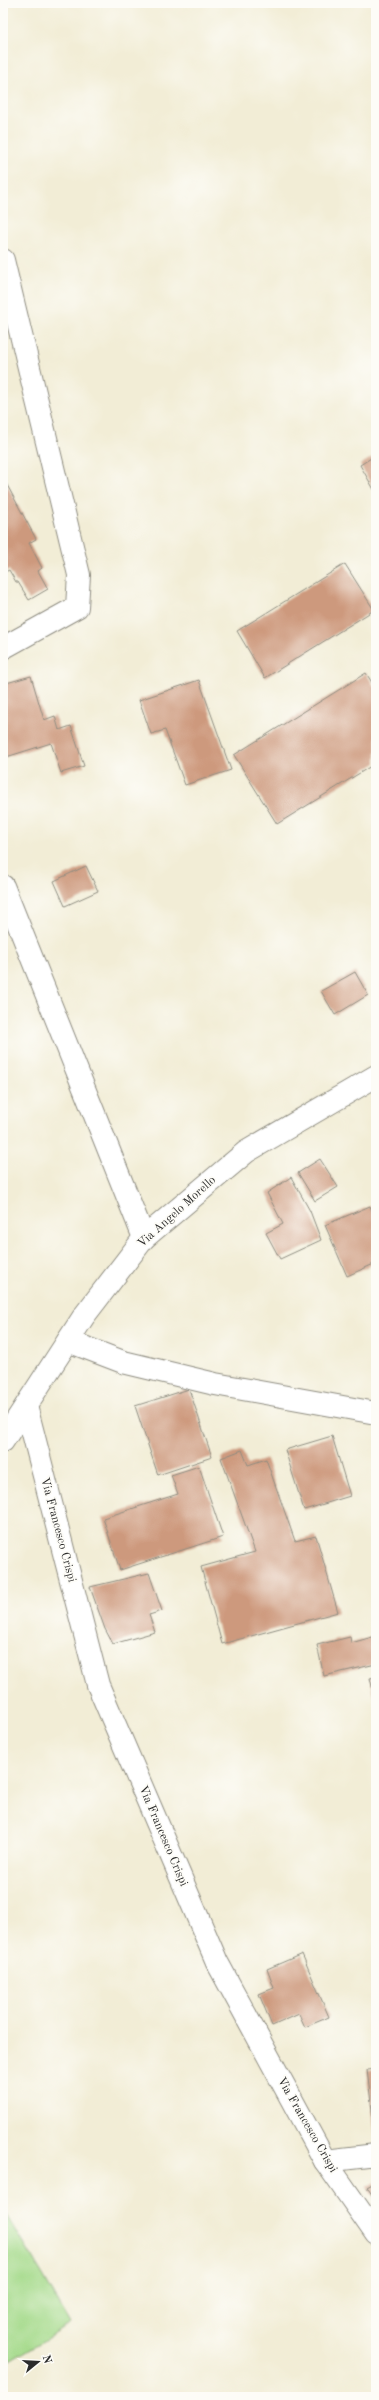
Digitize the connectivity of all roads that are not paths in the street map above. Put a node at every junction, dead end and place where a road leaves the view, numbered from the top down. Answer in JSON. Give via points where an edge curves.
{"nodes":[{"id":1,"x":3,"y":260,"type":"edge"},
{"id":2,"x":3,"y":648,"type":"edge"},
{"id":3,"x":3,"y":886,"type":"edge"},
{"id":4,"x":376,"y":1076,"type":"edge"},
{"id":5,"x":144,"y":1238,"type":"junction"},
{"id":6,"x":68,"y":1341,"type":"junction"},
{"id":7,"x":26,"y":1406,"type":"junction"},
{"id":8,"x":376,"y":1413,"type":"edge"},
{"id":9,"x":3,"y":1441,"type":"edge"},
{"id":10,"x":376,"y":2155,"type":"edge"},
{"id":11,"x":325,"y":2161,"type":"junction"},
{"id":12,"x":376,"y":2234,"type":"edge"}],
"edges":[{"from":1,"to":2,"type":"street","via":[[79,575],[77,607]]},
{"from":3,"to":5,"type":"street"},
{"from":4,"to":5,"type":"street","name":"Via Angelo Morello","via":[[246,1152]]},
{"from":5,"to":6,"type":"street","name":"Via Angelo Morello"},
{"from":6,"to":7,"type":"street","name":"Via Angelo Morello"},
{"from":6,"to":8,"type":"street","via":[[123,1362],[215,1384]]},
{"from":7,"to":9,"type":"street","name":"Via Angelo Morello"},
{"from":7,"to":11,"type":"street","name":"Via Francesco Crispi","via":[[98,1685],[217,1962]]},
{"from":10,"to":11,"type":"street"},
{"from":11,"to":12,"type":"street","name":"Via Francesco Crispi"}]}
